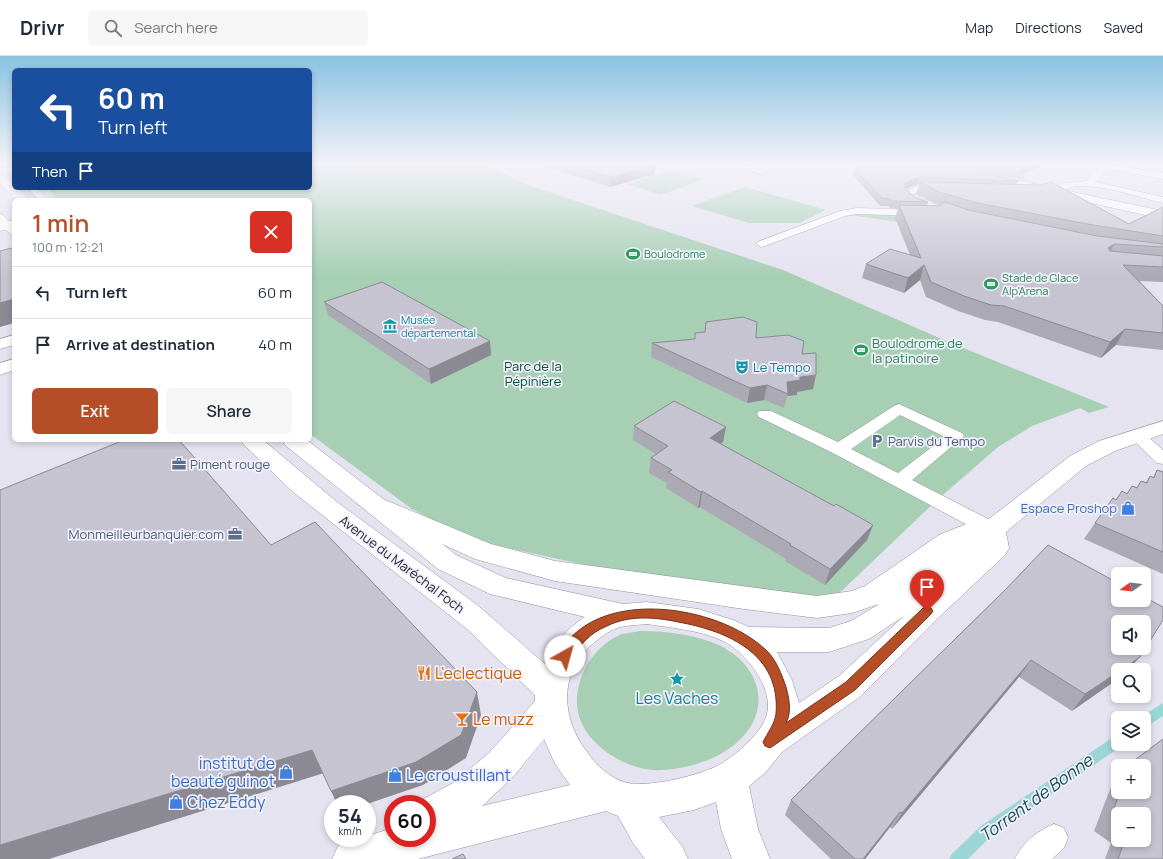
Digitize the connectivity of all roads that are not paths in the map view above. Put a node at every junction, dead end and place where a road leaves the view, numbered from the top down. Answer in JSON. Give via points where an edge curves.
{"nodes":[{"id":1,"x":915,"y":201,"type":"edge"},
{"id":2,"x":1097,"y":201,"type":"edge"},
{"id":3,"x":1163,"y":216,"type":"edge"},
{"id":4,"x":761,"y":244,"type":"dead end"},
{"id":5,"x":12,"y":341,"type":"edge"},
{"id":6,"x":0,"y":344,"type":"edge"},
{"id":7,"x":12,"y":365,"type":"edge"},
{"id":8,"x":0,"y":368,"type":"edge"},
{"id":9,"x":765,"y":414,"type":"dead end"},
{"id":10,"x":1163,"y":427,"type":"edge"},
{"id":11,"x":1137,"y":435,"type":"junction"},
{"id":12,"x":252,"y":442,"type":"edge"},
{"id":13,"x":295,"y":442,"type":"edge"},
{"id":14,"x":839,"y":449,"type":"junction"},
{"id":15,"x":1163,"y":459,"type":"edge"},
{"id":16,"x":899,"y":481,"type":"junction"},
{"id":17,"x":371,"y":503,"type":"junction"},
{"id":18,"x":993,"y":530,"type":"junction"},
{"id":19,"x":623,"y":615,"type":"junction"},
{"id":20,"x":745,"y":640,"type":"junction"},
{"id":21,"x":552,"y":697,"type":"junction"},
{"id":22,"x":770,"y":742,"type":"junction"},
{"id":23,"x":730,"y":778,"type":"junction"},
{"id":24,"x":618,"y":797,"type":"junction"},
{"id":25,"x":436,"y":812,"type":"edge"},
{"id":26,"x":436,"y":835,"type":"edge"},
{"id":27,"x":1054,"y":838,"type":"dead end"},
{"id":28,"x":384,"y":839,"type":"edge"},
{"id":29,"x":394,"y":847,"type":"edge"},
{"id":30,"x":345,"y":859,"type":"edge"},
{"id":31,"x":351,"y":859,"type":"edge"},
{"id":32,"x":669,"y":859,"type":"edge"},
{"id":33,"x":751,"y":859,"type":"edge"},
{"id":34,"x":1030,"y":859,"type":"edge"}],
"edges":[{"from":1,"to":4,"type":"lane","via":[[929,210],[849,212]]},
{"from":2,"to":3,"type":"main road"},
{"from":5,"to":6,"type":"main road"},
{"from":7,"to":8,"type":"main road"},
{"from":9,"to":14,"type":"lane"},
{"from":10,"to":11,"type":"main road"},
{"from":11,"to":15,"type":"lane"},
{"from":11,"to":18,"type":"main road","via":[[1078,461]]},
{"from":12,"to":21,"type":"main road","name":"Avenue du Maréchal Foch","via":[[342,519],[467,613]]},
{"from":13,"to":17,"type":"main road"},
{"from":14,"to":16,"type":"lane"},
{"from":14,"to":16,"type":"lane","via":[[899,409],[956,436]]},
{"from":16,"to":18,"type":"lane"},
{"from":17,"to":18,"type":"main road","via":[[484,552],[555,571],[817,607],[852,602],[875,594],[948,541],[966,533]]},
{"from":17,"to":19,"type":"main road","via":[[447,562],[473,576],[507,589]]},
{"from":18,"to":20,"type":"main road","via":[[882,618],[860,631],[829,640]]},
{"from":18,"to":22,"type":"main road","via":[[996,548],[850,686]]},
{"from":19,"to":20,"type":"main road","via":[[647,613],[703,622],[725,629]]},
{"from":19,"to":21,"type":"main road","via":[[584,632],[559,664]]},
{"from":20,"to":22,"type":"main road","via":[[763,655],[776,677],[782,697],[783,716]]},
{"from":21,"to":24,"type":"main road","via":[[556,726],[564,747],[576,767],[588,781]]},
{"from":21,"to":25,"type":"main road","via":[[502,764],[466,796]]},
{"from":22,"to":23,"type":"main road","via":[[757,757]]},
{"from":23,"to":24,"type":"main road","via":[[695,792],[659,800]]},
{"from":23,"to":33,"type":"main road","via":[[734,810]]},
{"from":24,"to":26,"type":"main road","via":[[572,803]]},
{"from":24,"to":32,"type":"main road"},
{"from":27,"to":34,"type":"lane"},
{"from":28,"to":30,"type":"main road"},
{"from":29,"to":31,"type":"main road"}]}
